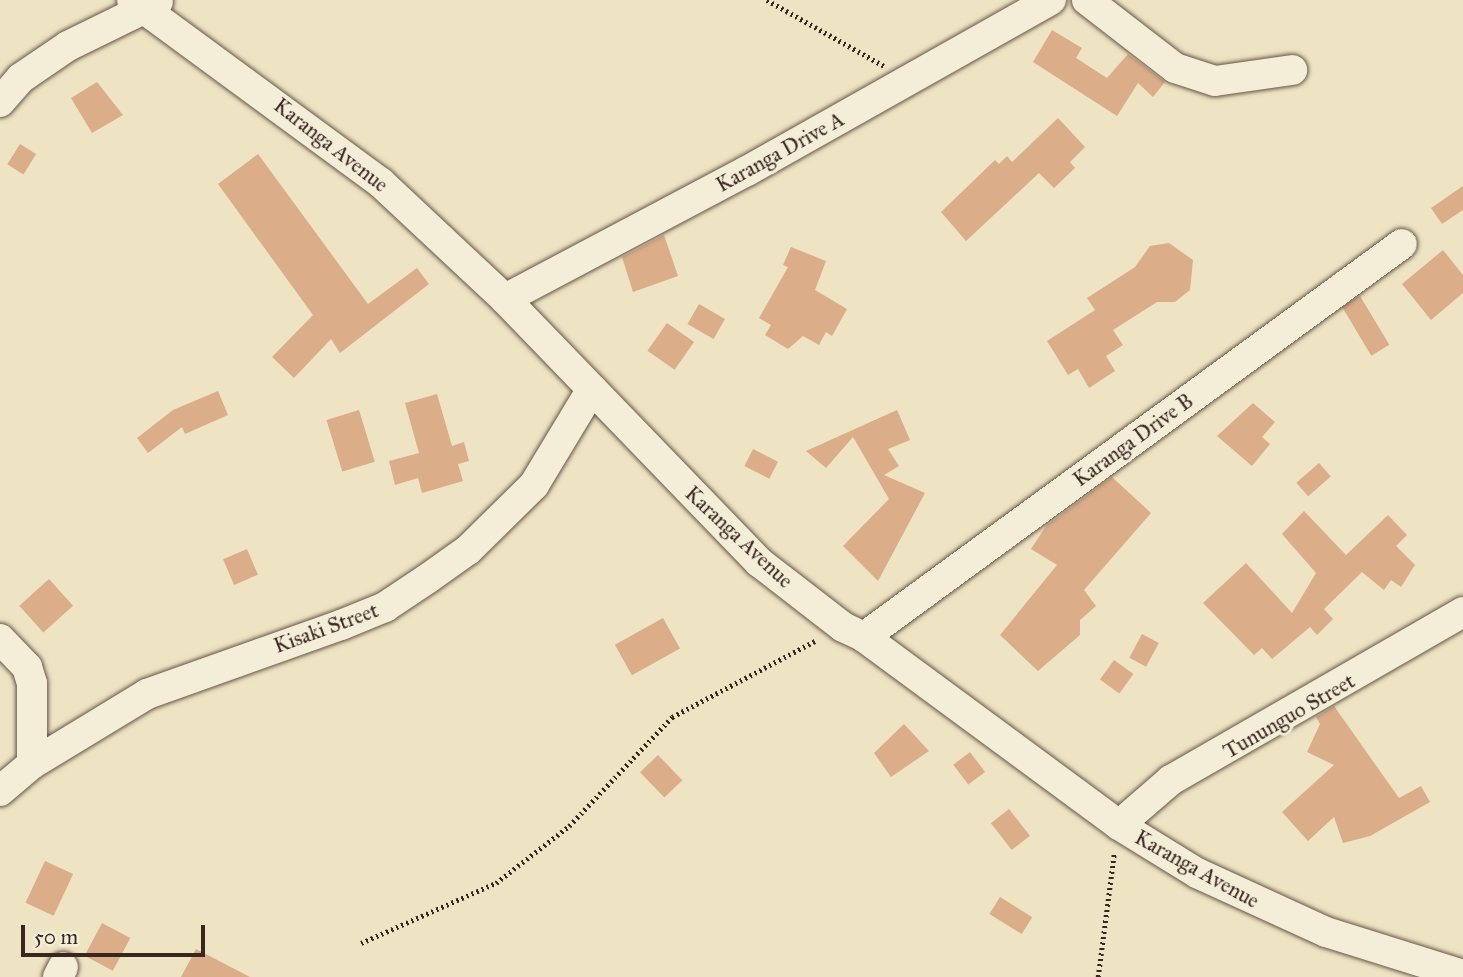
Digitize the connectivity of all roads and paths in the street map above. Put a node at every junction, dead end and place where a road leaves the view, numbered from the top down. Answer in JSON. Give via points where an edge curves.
{"nodes":[{"id":1,"x":767,"y":0,"type":"edge"},
{"id":2,"x":1051,"y":0,"type":"edge"},
{"id":3,"x":1087,"y":0,"type":"edge"},
{"id":4,"x":146,"y":3,"type":"edge"},
{"id":5,"x":1292,"y":70,"type":"dead end"},
{"id":6,"x":909,"y":80,"type":"junction"},
{"id":7,"x":0,"y":102,"type":"edge"},
{"id":8,"x":1402,"y":244,"type":"dead end"},
{"id":9,"x":506,"y":299,"type":"junction"},
{"id":10,"x":592,"y":389,"type":"junction"},
{"id":11,"x":1463,"y":612,"type":"edge"},
{"id":12,"x":853,"y":632,"type":"junction"},
{"id":13,"x":0,"y":639,"type":"edge"},
{"id":14,"x":32,"y":764,"type":"junction"},
{"id":15,"x":0,"y":791,"type":"edge"},
{"id":16,"x":1119,"y":825,"type":"junction"},
{"id":17,"x":362,"y":943,"type":"dead end"},
{"id":18,"x":1463,"y":975,"type":"edge"},
{"id":19,"x":1098,"y":977,"type":"edge"}],
"edges":[{"from":1,"to":6,"type":"path"},
{"from":2,"to":6,"type":"street","name":"Karanga Drive A"},
{"from":3,"to":5,"type":"street","via":[[1175,68],[1215,81]]},
{"from":4,"to":7,"type":"street","via":[[68,46],[21,78]]},
{"from":4,"to":9,"type":"street","name":"Karanga Avenue","via":[[381,183]]},
{"from":6,"to":9,"type":"street","name":"Karanga Drive A"},
{"from":8,"to":12,"type":"street","name":"Karanga Drive B"},
{"from":9,"to":10,"type":"street","name":"Karanga Avenue"},
{"from":10,"to":12,"type":"street","name":"Karanga Avenue","via":[[759,562]]},
{"from":10,"to":14,"type":"street","name":"Kisaki Street","via":[[534,485],[468,550],[396,600],[341,625],[147,694]]},
{"from":11,"to":16,"type":"street","name":"Tununguo Street","via":[[1171,780]]},
{"from":12,"to":16,"type":"street","name":"Karanga Avenue"},
{"from":12,"to":17,"type":"path","via":[[672,716],[569,826],[496,883]]},
{"from":13,"to":14,"type":"street","via":[[27,667],[32,683]]},
{"from":14,"to":15,"type":"street","name":"Kisaki Street"},
{"from":16,"to":18,"type":"street","name":"Karanga Avenue","via":[[1264,906]]},
{"from":16,"to":19,"type":"path"}]}
